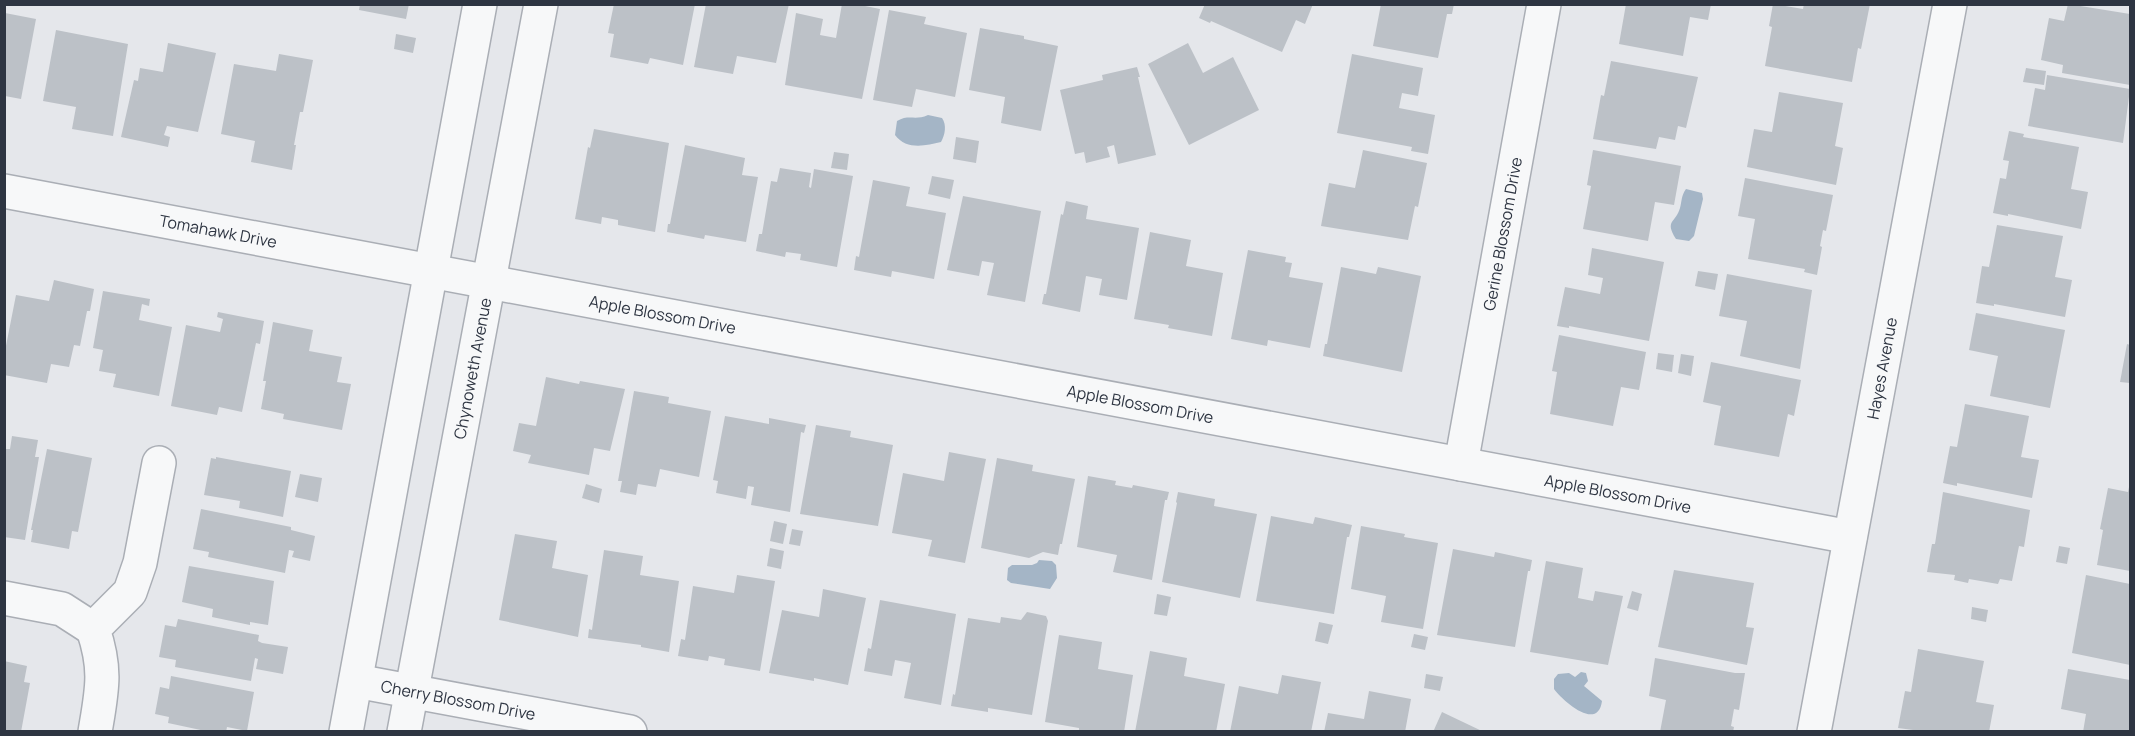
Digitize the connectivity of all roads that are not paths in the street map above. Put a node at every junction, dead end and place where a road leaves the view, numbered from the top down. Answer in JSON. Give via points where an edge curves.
{"nodes":[{"id":1,"x":480,"y":4,"type":"edge"},
{"id":2,"x":541,"y":4,"type":"edge"},
{"id":3,"x":1544,"y":4,"type":"edge"},
{"id":4,"x":1950,"y":4,"type":"edge"},
{"id":5,"x":4,"y":191,"type":"edge"},
{"id":6,"x":430,"y":273,"type":"junction"},
{"id":7,"x":488,"y":282,"type":"junction"},
{"id":8,"x":159,"y":463,"type":"dead end"},
{"id":9,"x":1461,"y":464,"type":"junction"},
{"id":10,"x":1850,"y":537,"type":"junction"},
{"id":11,"x":4,"y":598,"type":"edge"},
{"id":12,"x":93,"y":629,"type":"junction"},
{"id":13,"x":356,"y":681,"type":"junction"},
{"id":14,"x":411,"y":692,"type":"junction"},
{"id":15,"x":95,"y":732,"type":"edge"},
{"id":16,"x":346,"y":732,"type":"edge"},
{"id":17,"x":404,"y":732,"type":"edge"},
{"id":18,"x":630,"y":732,"type":"edge"},
{"id":19,"x":1814,"y":732,"type":"edge"}],
"edges":[{"from":1,"to":6,"type":"street"},
{"from":2,"to":7,"type":"street","name":"Chynoweth Avenue"},
{"from":3,"to":9,"type":"street","name":"Gerine Blossom Drive"},
{"from":4,"to":10,"type":"street","name":"Hayes Avenue"},
{"from":5,"to":6,"type":"street","name":"Tomahawk Drive"},
{"from":6,"to":7,"type":"street","name":"Apple Blossom Drive"},
{"from":6,"to":13,"type":"street"},
{"from":7,"to":9,"type":"street","name":"Apple Blossom Drive"},
{"from":7,"to":14,"type":"street","name":"Chynoweth Avenue"},
{"from":8,"to":12,"type":"street","via":[[140,563],[130,592]]},
{"from":9,"to":10,"type":"street","name":"Apple Blossom Drive"},
{"from":10,"to":19,"type":"street","name":"Hayes Avenue"},
{"from":11,"to":12,"type":"street","via":[[62,609]]},
{"from":12,"to":15,"type":"street","via":[[101,653],[103,687]]},
{"from":13,"to":14,"type":"street","name":"Cherry Blossom Drive"},
{"from":13,"to":16,"type":"street"},
{"from":14,"to":17,"type":"street","name":"Chynoweth Avenue"},
{"from":14,"to":18,"type":"street","name":"Cherry Blossom Drive"}]}
